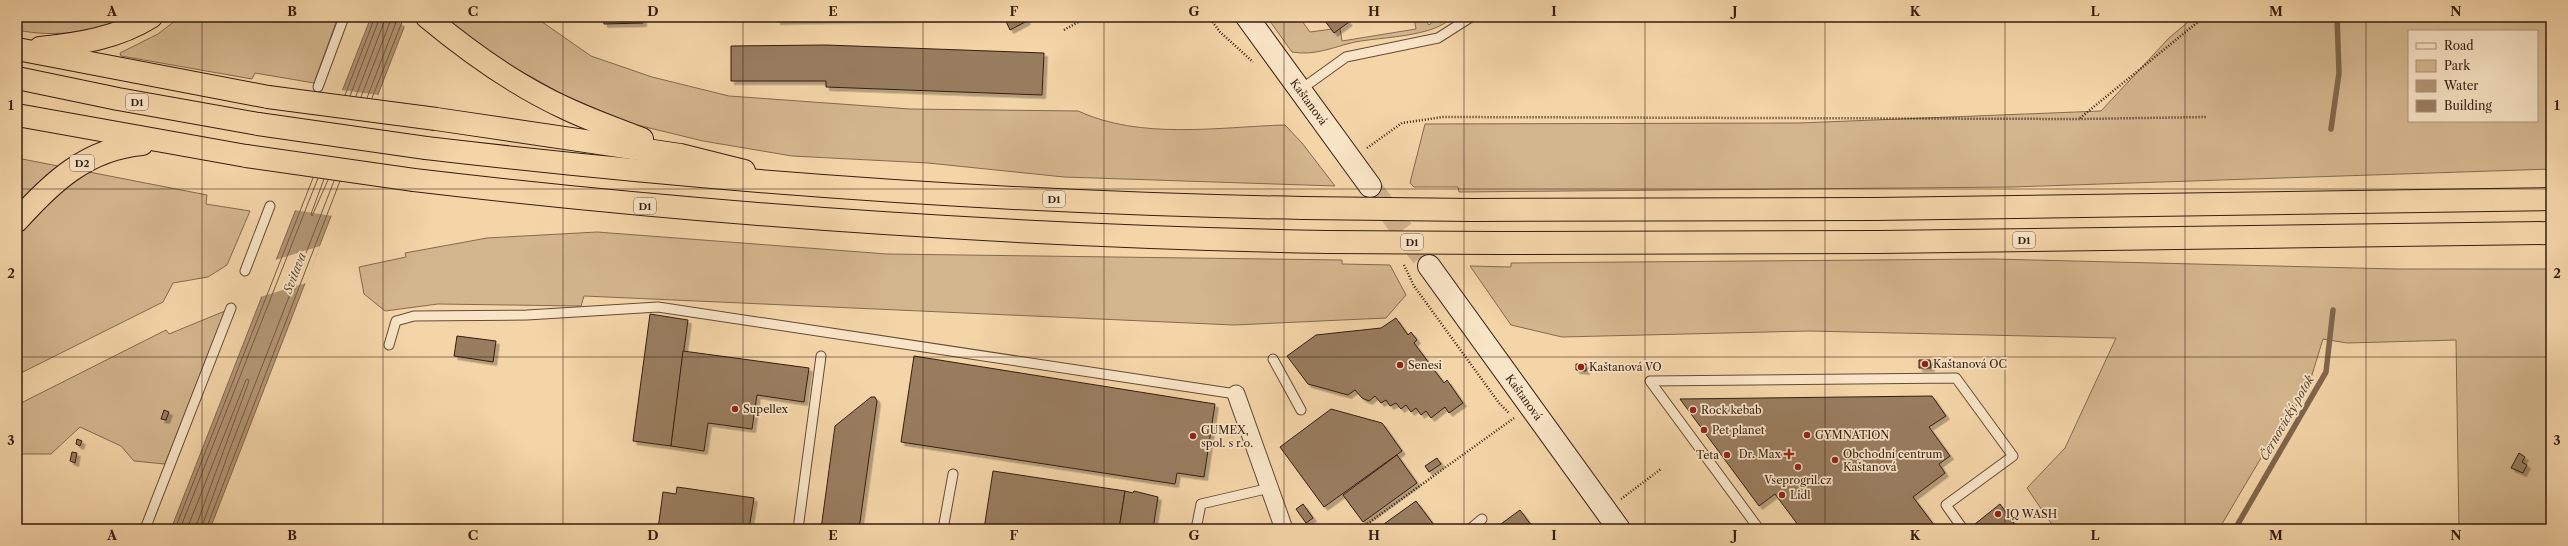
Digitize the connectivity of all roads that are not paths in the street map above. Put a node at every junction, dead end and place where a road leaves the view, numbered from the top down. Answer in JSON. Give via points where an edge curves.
{"nodes":[{"id":1,"x":151,"y":17,"type":"edge"},
{"id":2,"x":344,"y":17,"type":"edge"},
{"id":3,"x":427,"y":17,"type":"edge"},
{"id":4,"x":1246,"y":17,"type":"edge"},
{"id":5,"x":1471,"y":17,"type":"edge"},
{"id":6,"x":18,"y":50,"type":"edge"},
{"id":7,"x":17,"y":78,"type":"edge"},
{"id":8,"x":318,"y":87,"type":"dead end"},
{"id":9,"x":1300,"y":90,"type":"junction"},
{"id":10,"x":17,"y":115,"type":"edge"},
{"id":11,"x":17,"y":121,"type":"edge"},
{"id":12,"x":62,"y":124,"type":"junction"},
{"id":13,"x":165,"y":142,"type":"junction"},
{"id":14,"x":680,"y":155,"type":"junction"},
{"id":15,"x":805,"y":186,"type":"junction"},
{"id":16,"x":1370,"y":186,"type":"tunnel mouth"},
{"id":17,"x":2551,"y":199,"type":"edge"},
{"id":18,"x":270,"y":206,"type":"dead end"},
{"id":19,"x":17,"y":221,"type":"edge"},
{"id":20,"x":2551,"y":233,"type":"edge"},
{"id":21,"x":1428,"y":266,"type":"tunnel mouth"},
{"id":22,"x":245,"y":271,"type":"dead end"},
{"id":23,"x":231,"y":308,"type":"dead end"},
{"id":24,"x":389,"y":345,"type":"dead end"},
{"id":25,"x":822,"y":356,"type":"dead end"},
{"id":26,"x":1273,"y":359,"type":"dead end"},
{"id":27,"x":1236,"y":394,"type":"joint"},
{"id":28,"x":1302,"y":410,"type":"dead end"},
{"id":29,"x":953,"y":474,"type":"dead end"},
{"id":30,"x":1270,"y":488,"type":"junction"},
{"id":31,"x":1482,"y":518,"type":"dead end"},
{"id":32,"x":145,"y":529,"type":"edge"},
{"id":33,"x":798,"y":529,"type":"edge"},
{"id":34,"x":943,"y":529,"type":"edge"},
{"id":35,"x":1196,"y":529,"type":"edge"},
{"id":36,"x":1284,"y":529,"type":"edge"},
{"id":37,"x":1470,"y":529,"type":"edge"},
{"id":38,"x":1619,"y":529,"type":"edge"},
{"id":39,"x":1759,"y":529,"type":"edge"},
{"id":40,"x":1963,"y":529,"type":"edge"}],
"edges":[{"from":1,"to":6,"type":"highway","via":[[125,31],[106,37],[67,45]]},
{"from":2,"to":8,"type":"lane"},
{"from":3,"to":14,"type":"highway","via":[[476,55],[520,84],[565,108]]},
{"from":4,"to":9,"type":"main road","name":"Kaštanová"},
{"from":5,"to":9,"type":"lane","via":[[1438,38],[1346,57]]},
{"from":6,"to":14,"type":"highway","bridge":true,"via":[[268,97]]},
{"from":7,"to":15,"type":"highway","number":"D1","bridge":true,"via":[[258,124],[426,148],[575,166]]},
{"from":9,"to":16,"type":"main road","name":"Kaštanová"},
{"from":10,"to":12,"type":"highway","number":"D1"},
{"from":11,"to":12,"type":"highway"},
{"from":12,"to":13,"type":"highway","number":"D1"},
{"from":13,"to":19,"type":"highway","number":"D2","via":[[119,146],[87,159],[43,192]]},
{"from":13,"to":20,"type":"highway","number":"D1","bridge":true,"via":[[414,180],[570,199],[876,224],[1168,239],[1497,243],[1871,242]]},
{"from":14,"to":15,"type":"highway"},
{"from":15,"to":17,"type":"highway","number":"D1","bridge":true,"via":[[1169,206],[1472,210],[1866,209]]},
{"from":18,"to":22,"type":"lane"},
{"from":21,"to":38,"type":"main road","name":"Kaštanová"},
{"from":23,"to":32,"type":"lane"},
{"from":24,"to":27,"type":"lane","via":[[396,320],[414,316],[527,315],[658,307]]},
{"from":25,"to":33,"type":"lane"},
{"from":26,"to":28,"type":"lane"},
{"from":27,"to":30,"type":"street"},
{"from":29,"to":34,"type":"lane"},
{"from":30,"to":35,"type":"lane","via":[[1201,504]]},
{"from":30,"to":36,"type":"street"},
{"from":31,"to":37,"type":"lane"},
{"from":39,"to":40,"type":"lane","via":[[1650,381],[1956,378],[2013,456],[1946,505]]}]}
